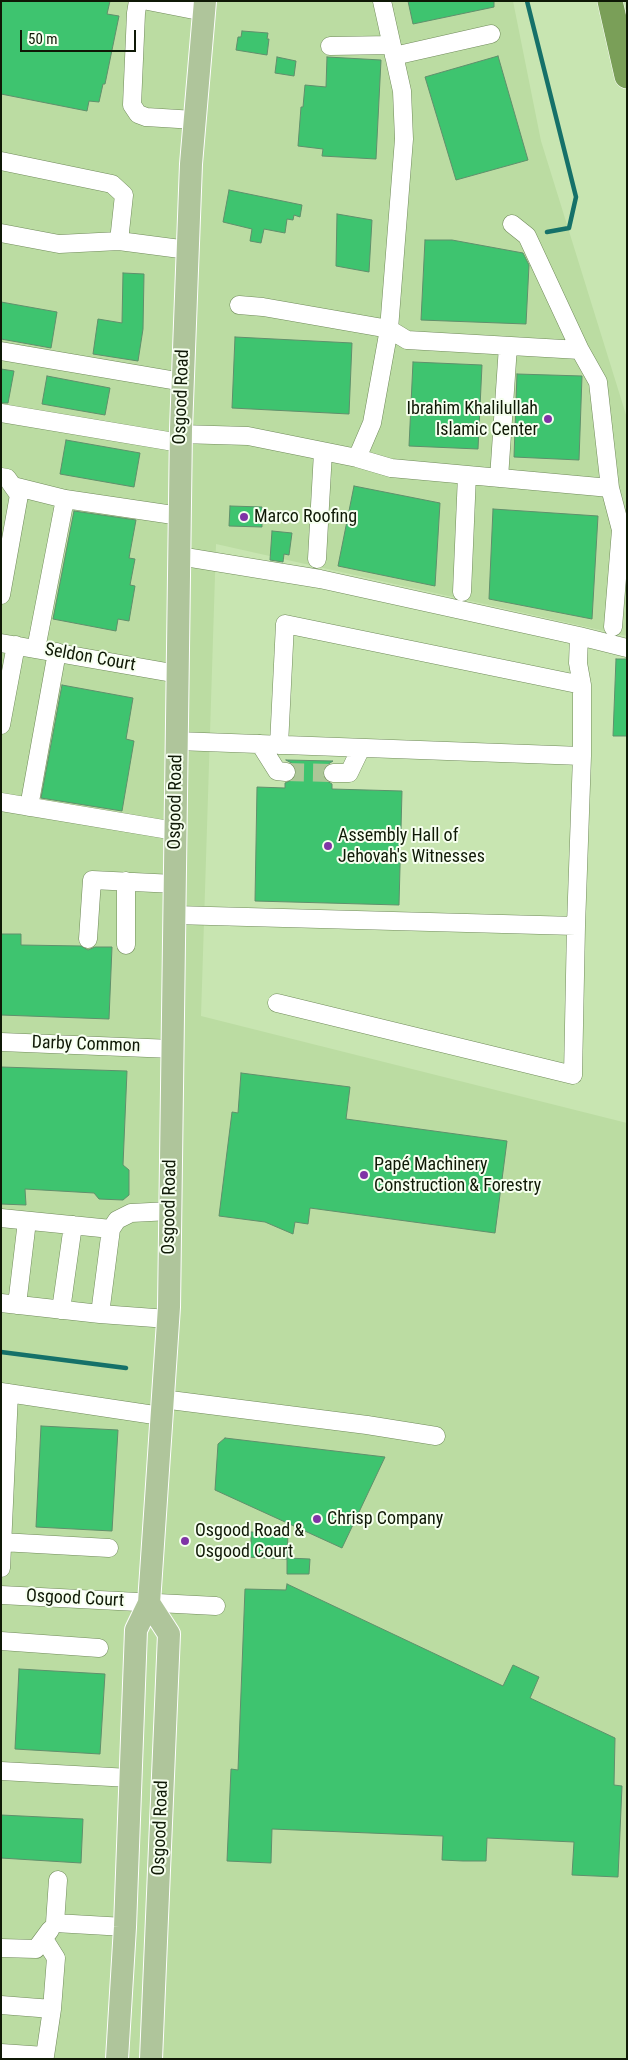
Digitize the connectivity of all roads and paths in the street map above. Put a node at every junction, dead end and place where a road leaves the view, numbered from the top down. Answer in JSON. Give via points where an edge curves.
{"nodes":[{"id":1,"x":138,"y":1,"type":"edge"},
{"id":2,"x":148,"y":1,"type":"edge"},
{"id":3,"x":382,"y":1,"type":"edge"},
{"id":4,"x":610,"y":1,"type":"edge"},
{"id":5,"x":205,"y":6,"type":"edge"},
{"id":6,"x":491,"y":34,"type":"dead end"},
{"id":7,"x":330,"y":46,"type":"dead end"},
{"id":8,"x":393,"y":50,"type":"junction"},
{"id":9,"x":627,"y":76,"type":"edge"},
{"id":10,"x":195,"y":120,"type":"junction"},
{"id":11,"x":1,"y":161,"type":"edge"},
{"id":12,"x":512,"y":224,"type":"dead end"},
{"id":13,"x":1,"y":233,"type":"edge"},
{"id":14,"x":119,"y":241,"type":"junction"},
{"id":15,"x":188,"y":250,"type":"junction"},
{"id":16,"x":239,"y":305,"type":"dead end"},
{"id":17,"x":389,"y":329,"type":"junction"},
{"id":18,"x":508,"y":346,"type":"junction"},
{"id":19,"x":580,"y":350,"type":"junction"},
{"id":20,"x":1,"y":351,"type":"edge"},
{"id":21,"x":182,"y":382,"type":"junction"},
{"id":22,"x":1,"y":412,"type":"edge"},
{"id":23,"x":180,"y":439,"type":"junction"},
{"id":24,"x":323,"y":452,"type":"junction"},
{"id":25,"x":357,"y":458,"type":"junction"},
{"id":26,"x":467,"y":475,"type":"junction"},
{"id":27,"x":499,"y":478,"type":"junction"},
{"id":28,"x":7,"y":482,"type":"edge"},
{"id":29,"x":610,"y":488,"type":"junction"},
{"id":30,"x":65,"y":498,"type":"junction"},
{"id":31,"x":180,"y":516,"type":"junction"},
{"id":32,"x":179,"y":556,"type":"junction"},
{"id":33,"x":317,"y":559,"type":"dead end"},
{"id":34,"x":462,"y":592,"type":"dead end"},
{"id":35,"x":1,"y":595,"type":"edge"},
{"id":36,"x":613,"y":627,"type":"dead end"},
{"id":37,"x":579,"y":636,"type":"junction"},
{"id":38,"x":9,"y":644,"type":"edge"},
{"id":39,"x":627,"y":648,"type":"edge"},
{"id":40,"x":36,"y":649,"type":"junction"},
{"id":41,"x":57,"y":652,"type":"junction"},
{"id":42,"x":178,"y":674,"type":"junction"},
{"id":43,"x":582,"y":684,"type":"junction"},
{"id":44,"x":1,"y":725,"type":"edge"},
{"id":45,"x":177,"y":741,"type":"junction"},
{"id":46,"x":260,"y":744,"type":"junction"},
{"id":47,"x":279,"y":745,"type":"junction"},
{"id":48,"x":360,"y":748,"type":"junction"},
{"id":49,"x":582,"y":756,"type":"junction"},
{"id":50,"x":286,"y":772,"type":"tunnel mouth"},
{"id":51,"x":333,"y":773,"type":"tunnel mouth"},
{"id":52,"x":1,"y":802,"type":"edge"},
{"id":53,"x":29,"y":807,"type":"junction"},
{"id":54,"x":175,"y":831,"type":"junction"},
{"id":55,"x":126,"y":882,"type":"junction"},
{"id":56,"x":175,"y":884,"type":"junction"},
{"id":57,"x":174,"y":915,"type":"junction"},
{"id":58,"x":576,"y":926,"type":"junction"},
{"id":59,"x":88,"y":939,"type":"dead end"},
{"id":60,"x":126,"y":945,"type":"dead end"},
{"id":61,"x":278,"y":1003,"type":"dead end"},
{"id":62,"x":1,"y":1042,"type":"edge"},
{"id":63,"x":172,"y":1048,"type":"junction"},
{"id":64,"x":170,"y":1211,"type":"junction"},
{"id":65,"x":1,"y":1218,"type":"edge"},
{"id":66,"x":27,"y":1221,"type":"junction"},
{"id":67,"x":73,"y":1225,"type":"junction"},
{"id":68,"x":111,"y":1229,"type":"junction"},
{"id":69,"x":9,"y":1304,"type":"edge"},
{"id":70,"x":61,"y":1310,"type":"junction"},
{"id":71,"x":100,"y":1314,"type":"junction"},
{"id":72,"x":168,"y":1319,"type":"junction"},
{"id":73,"x":5,"y":1393,"type":"edge"},
{"id":74,"x":162,"y":1408,"type":"junction"},
{"id":75,"x":436,"y":1436,"type":"dead end"},
{"id":76,"x":2,"y":1542,"type":"edge"},
{"id":77,"x":109,"y":1548,"type":"dead end"},
{"id":78,"x":1,"y":1568,"type":"edge"},
{"id":79,"x":1,"y":1595,"type":"edge"},
{"id":80,"x":148,"y":1603,"type":"junction"},
{"id":81,"x":216,"y":1606,"type":"dead end"},
{"id":82,"x":1,"y":1641,"type":"edge"},
{"id":83,"x":99,"y":1648,"type":"dead end"},
{"id":84,"x":1,"y":1771,"type":"edge"},
{"id":85,"x":130,"y":1778,"type":"junction"},
{"id":86,"x":58,"y":1880,"type":"dead end"},
{"id":87,"x":55,"y":1923,"type":"junction"},
{"id":88,"x":125,"y":1927,"type":"junction"},
{"id":89,"x":44,"y":1939,"type":"junction"},
{"id":90,"x":1,"y":1948,"type":"edge"},
{"id":91,"x":1,"y":2005,"type":"edge"},
{"id":92,"x":52,"y":2009,"type":"junction"},
{"id":93,"x":1,"y":2053,"type":"edge"},
{"id":94,"x":117,"y":2059,"type":"edge"},
{"id":95,"x":151,"y":2059,"type":"edge"}],
"edges":[{"from":1,"to":10,"type":"street","via":[[132,105],[138,114],[146,117]]},
{"from":2,"to":5,"type":"street"},
{"from":3,"to":8,"type":"street"},
{"from":4,"to":9,"type":"highway"},
{"from":5,"to":10,"type":"main road","name":"Osgood Road"},
{"from":6,"to":8,"type":"street"},
{"from":7,"to":8,"type":"street"},
{"from":8,"to":17,"type":"street","via":[[402,90],[404,139]]},
{"from":10,"to":15,"type":"main road","name":"Osgood Road"},
{"from":11,"to":14,"type":"street","via":[[112,184],[124,194]]},
{"from":12,"to":19,"type":"street","via":[[527,236]]},
{"from":13,"to":14,"type":"street","via":[[59,244]]},
{"from":14,"to":15,"type":"street"},
{"from":15,"to":21,"type":"main road","name":"Osgood Road"},
{"from":16,"to":17,"type":"street"},
{"from":17,"to":18,"type":"street","via":[[407,340]]},
{"from":17,"to":25,"type":"street","via":[[372,423]]},
{"from":18,"to":19,"type":"street"},
{"from":18,"to":27,"type":"street"},
{"from":19,"to":29,"type":"street","via":[[598,382]]},
{"from":20,"to":21,"type":"street"},
{"from":21,"to":23,"type":"main road","name":"Osgood Road"},
{"from":22,"to":23,"type":"street"},
{"from":23,"to":24,"type":"street","via":[[248,436]]},
{"from":23,"to":31,"type":"main road","name":"Osgood Road"},
{"from":24,"to":25,"type":"street"},
{"from":24,"to":33,"type":"street"},
{"from":25,"to":26,"type":"street","via":[[392,468]]},
{"from":26,"to":27,"type":"street"},
{"from":26,"to":34,"type":"street"},
{"from":27,"to":29,"type":"street"},
{"from":28,"to":30,"type":"street"},
{"from":28,"to":35,"type":"street","via":[[19,495]]},
{"from":29,"to":36,"type":"street","via":[[621,530]]},
{"from":30,"to":31,"type":"street"},
{"from":30,"to":40,"type":"street"},
{"from":31,"to":32,"type":"main road","name":"Osgood Road"},
{"from":32,"to":37,"type":"street","via":[[320,579]]},
{"from":32,"to":42,"type":"main road","name":"Osgood Road"},
{"from":37,"to":39,"type":"street"},
{"from":37,"to":43,"type":"street","via":[[578,663]]},
{"from":38,"to":40,"type":"street","name":"Seldon Court"},
{"from":38,"to":44,"type":"street"},
{"from":40,"to":41,"type":"street","name":"Seldon Court"},
{"from":41,"to":42,"type":"street","name":"Seldon Court"},
{"from":41,"to":53,"type":"street"},
{"from":42,"to":45,"type":"main road","name":"Osgood Road"},
{"from":43,"to":47,"type":"street","via":[[285,624]]},
{"from":43,"to":49,"type":"street"},
{"from":45,"to":46,"type":"street"},
{"from":45,"to":54,"type":"main road","name":"Osgood Road"},
{"from":46,"to":47,"type":"street"},
{"from":46,"to":50,"type":"street","via":[[277,771]]},
{"from":47,"to":48,"type":"street"},
{"from":48,"to":49,"type":"street"},
{"from":48,"to":51,"type":"street","via":[[349,773]]},
{"from":49,"to":58,"type":"street"},
{"from":52,"to":53,"type":"street"},
{"from":53,"to":54,"type":"street"},
{"from":54,"to":56,"type":"main road","name":"Osgood Road"},
{"from":55,"to":56,"type":"street"},
{"from":55,"to":59,"type":"street","via":[[92,880]]},
{"from":55,"to":60,"type":"street"},
{"from":56,"to":57,"type":"main road","name":"Osgood Road"},
{"from":57,"to":58,"type":"street"},
{"from":57,"to":63,"type":"main road","name":"Osgood Road"},
{"from":58,"to":61,"type":"street","via":[[573,1076]]},
{"from":62,"to":63,"type":"street","name":"Darby Common"},
{"from":63,"to":64,"type":"main road","name":"Osgood Road"},
{"from":64,"to":68,"type":"street","via":[[131,1213],[117,1220]]},
{"from":64,"to":72,"type":"main road","name":"Osgood Road"},
{"from":65,"to":66,"type":"street"},
{"from":66,"to":67,"type":"street"},
{"from":66,"to":69,"type":"street"},
{"from":67,"to":68,"type":"street"},
{"from":67,"to":70,"type":"street"},
{"from":68,"to":71,"type":"street"},
{"from":69,"to":70,"type":"street"},
{"from":70,"to":71,"type":"street"},
{"from":71,"to":72,"type":"street"},
{"from":72,"to":74,"type":"main road","name":"Osgood Road"},
{"from":73,"to":74,"type":"street"},
{"from":73,"to":76,"type":"street"},
{"from":74,"to":75,"type":"street","via":[[366,1424]]},
{"from":74,"to":80,"type":"main road","name":"Osgood Road"},
{"from":76,"to":77,"type":"street"},
{"from":76,"to":78,"type":"street"},
{"from":79,"to":80,"type":"street","name":"Osgood Court"},
{"from":80,"to":81,"type":"street","name":"Osgood Court"},
{"from":80,"to":85,"type":"main road","name":"Osgood Road","via":[[136,1630]]},
{"from":80,"to":95,"type":"main road","name":"Osgood Road","via":[[169,1634]]},
{"from":82,"to":83,"type":"street"},
{"from":84,"to":85,"type":"street"},
{"from":85,"to":88,"type":"main road","name":"Osgood Road"},
{"from":86,"to":87,"type":"street"},
{"from":87,"to":88,"type":"street"},
{"from":87,"to":89,"type":"street"},
{"from":88,"to":94,"type":"main road","name":"Osgood Road"},
{"from":89,"to":90,"type":"street","via":[[36,1950]]},
{"from":89,"to":92,"type":"street","via":[[56,1958]]},
{"from":91,"to":92,"type":"street"},
{"from":92,"to":93,"type":"street","via":[[46,2056]]}]}
